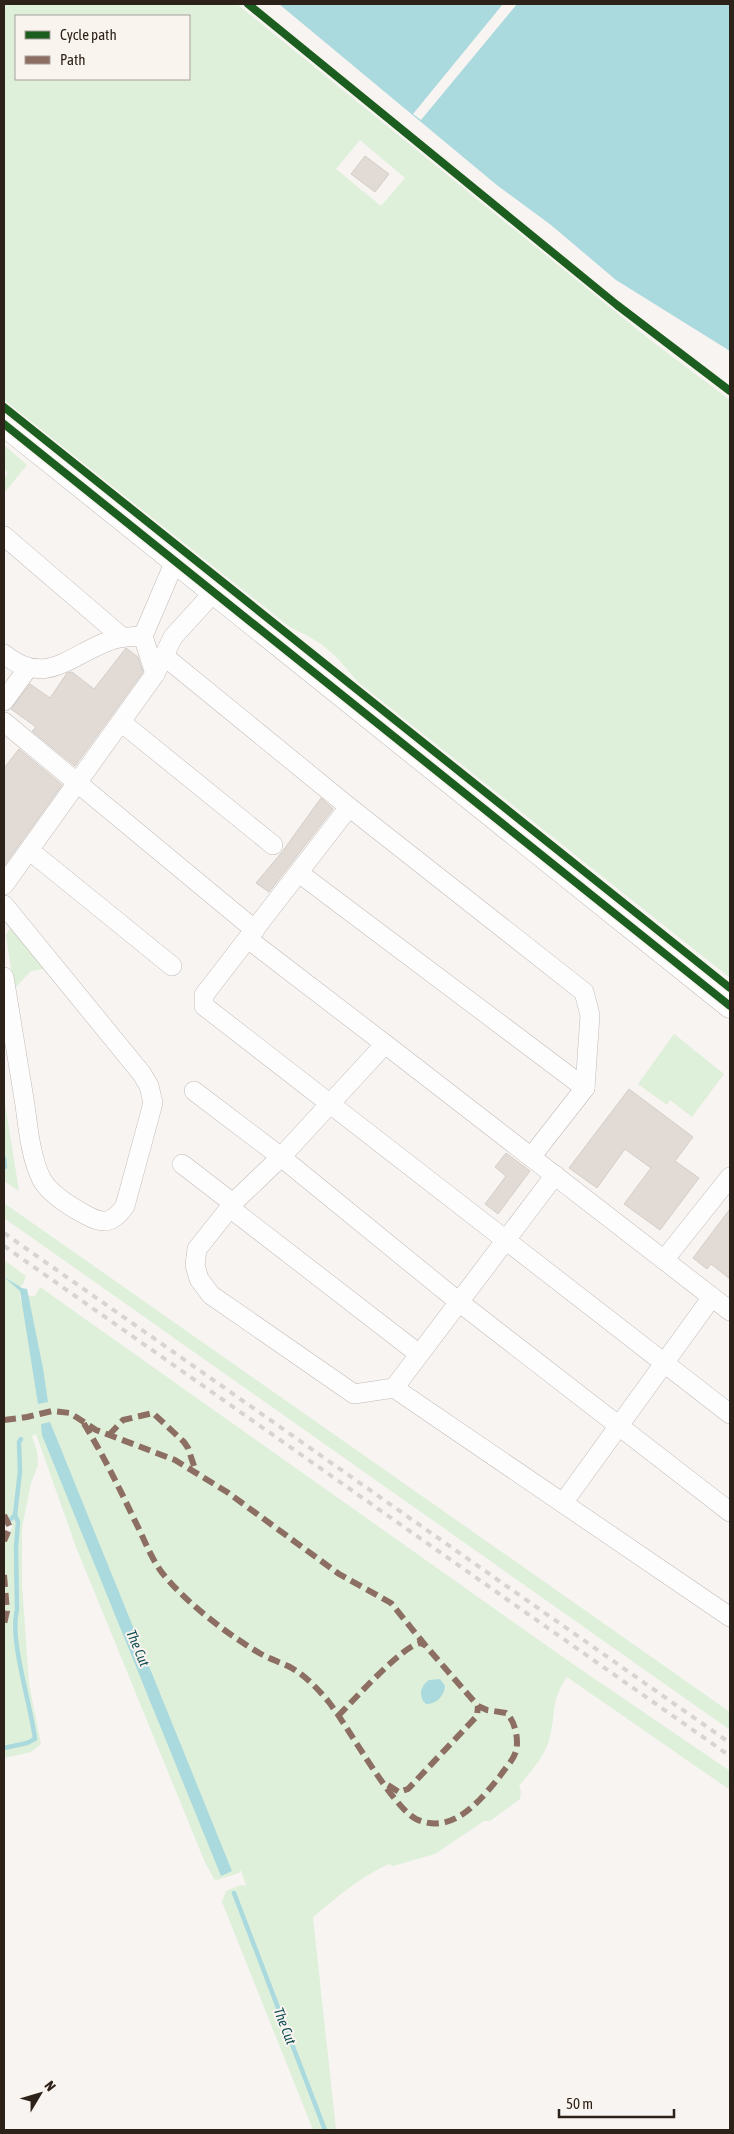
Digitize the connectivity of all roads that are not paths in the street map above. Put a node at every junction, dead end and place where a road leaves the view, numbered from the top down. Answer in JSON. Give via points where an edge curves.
{"nodes":[{"id":1,"x":4,"y":424,"type":"edge"},
{"id":2,"x":4,"y":536,"type":"edge"},
{"id":3,"x":175,"y":561,"type":"junction"},
{"id":4,"x":214,"y":592,"type":"junction"},
{"id":5,"x":143,"y":636,"type":"junction"},
{"id":6,"x":122,"y":637,"type":"junction"},
{"id":7,"x":4,"y":654,"type":"edge"},
{"id":8,"x":164,"y":656,"type":"junction"},
{"id":9,"x":28,"y":668,"type":"junction"},
{"id":10,"x":155,"y":674,"type":"junction"},
{"id":11,"x":4,"y":701,"type":"edge"},
{"id":12,"x":4,"y":722,"type":"edge"},
{"id":13,"x":121,"y":722,"type":"junction"},
{"id":14,"x":78,"y":782,"type":"junction"},
{"id":15,"x":349,"y":807,"type":"junction"},
{"id":16,"x":273,"y":846,"type":"dead end"},
{"id":17,"x":28,"y":850,"type":"junction"},
{"id":18,"x":299,"y":873,"type":"junction"},
{"id":19,"x":4,"y":885,"type":"edge"},
{"id":20,"x":4,"y":905,"type":"edge"},
{"id":21,"x":252,"y":934,"type":"junction"},
{"id":22,"x":172,"y":966,"type":"dead end"},
{"id":23,"x":4,"y":977,"type":"edge"},
{"id":24,"x":730,"y":1006,"type":"edge"},
{"id":25,"x":385,"y":1044,"type":"junction"},
{"id":26,"x":10,"y":1059,"type":"edge"},
{"id":27,"x":585,"y":1088,"type":"junction"},
{"id":28,"x":194,"y":1091,"type":"dead end"},
{"id":29,"x":330,"y":1104,"type":"junction"},
{"id":30,"x":281,"y":1157,"type":"junction"},
{"id":31,"x":531,"y":1157,"type":"junction"},
{"id":32,"x":182,"y":1164,"type":"dead end"},
{"id":33,"x":555,"y":1175,"type":"junction"},
{"id":34,"x":730,"y":1177,"type":"edge"},
{"id":35,"x":232,"y":1206,"type":"junction"},
{"id":36,"x":506,"y":1240,"type":"junction"},
{"id":37,"x":664,"y":1260,"type":"junction"},
{"id":38,"x":712,"y":1297,"type":"junction"},
{"id":39,"x":459,"y":1302,"type":"junction"},
{"id":40,"x":730,"y":1311,"type":"edge"},
{"id":41,"x":420,"y":1354,"type":"junction"},
{"id":42,"x":665,"y":1363,"type":"junction"},
{"id":43,"x":394,"y":1388,"type":"junction"},
{"id":44,"x":730,"y":1414,"type":"edge"},
{"id":45,"x":619,"y":1426,"type":"junction"},
{"id":46,"x":563,"y":1503,"type":"junction"},
{"id":47,"x":730,"y":1512,"type":"edge"},
{"id":48,"x":730,"y":1617,"type":"edge"}],
"edges":[{"from":1,"to":3,"type":"main road"},
{"from":2,"to":6,"type":"lane"},
{"from":3,"to":4,"type":"main road"},
{"from":3,"to":5,"type":"lane"},
{"from":4,"to":8,"type":"lane","via":[[173,637]]},
{"from":4,"to":24,"type":"main road"},
{"from":5,"to":6,"type":"lane"},
{"from":5,"to":10,"type":"lane"},
{"from":6,"to":9,"type":"lane","via":[[56,667]]},
{"from":7,"to":9,"type":"lane"},
{"from":8,"to":10,"type":"lane"},
{"from":8,"to":15,"type":"lane"},
{"from":9,"to":11,"type":"lane"},
{"from":10,"to":13,"type":"lane"},
{"from":12,"to":14,"type":"lane"},
{"from":13,"to":14,"type":"lane"},
{"from":13,"to":16,"type":"lane"},
{"from":14,"to":17,"type":"lane"},
{"from":14,"to":21,"type":"lane"},
{"from":15,"to":18,"type":"lane"},
{"from":15,"to":27,"type":"lane","via":[[584,992],[590,1014]]},
{"from":17,"to":19,"type":"lane"},
{"from":17,"to":22,"type":"lane"},
{"from":18,"to":21,"type":"lane"},
{"from":18,"to":27,"type":"lane"},
{"from":20,"to":26,"type":"lane","via":[[142,1074],[152,1095],[153,1103],[125,1206],[118,1216],[98,1222],[54,1194],[42,1180]]},
{"from":21,"to":25,"type":"lane"},
{"from":21,"to":29,"type":"lane","via":[[204,996],[204,1006]]},
{"from":23,"to":26,"type":"lane"},
{"from":25,"to":29,"type":"lane"},
{"from":25,"to":31,"type":"lane"},
{"from":27,"to":31,"type":"lane"},
{"from":28,"to":30,"type":"lane"},
{"from":29,"to":30,"type":"lane"},
{"from":29,"to":36,"type":"lane"},
{"from":30,"to":35,"type":"lane"},
{"from":30,"to":39,"type":"lane"},
{"from":31,"to":33,"type":"lane"},
{"from":32,"to":35,"type":"lane"},
{"from":33,"to":36,"type":"lane"},
{"from":33,"to":37,"type":"lane"},
{"from":34,"to":37,"type":"lane"},
{"from":35,"to":41,"type":"lane"},
{"from":35,"to":43,"type":"lane","via":[[197,1249],[195,1265],[199,1279],[211,1295],[354,1394]]},
{"from":36,"to":39,"type":"lane"},
{"from":36,"to":42,"type":"lane"},
{"from":37,"to":38,"type":"lane"},
{"from":38,"to":40,"type":"lane"},
{"from":38,"to":42,"type":"lane"},
{"from":39,"to":41,"type":"lane"},
{"from":39,"to":45,"type":"lane"},
{"from":41,"to":43,"type":"lane"},
{"from":42,"to":44,"type":"lane"},
{"from":42,"to":45,"type":"lane"},
{"from":43,"to":46,"type":"lane"},
{"from":45,"to":46,"type":"lane"},
{"from":45,"to":47,"type":"lane"},
{"from":46,"to":48,"type":"lane"}]}
